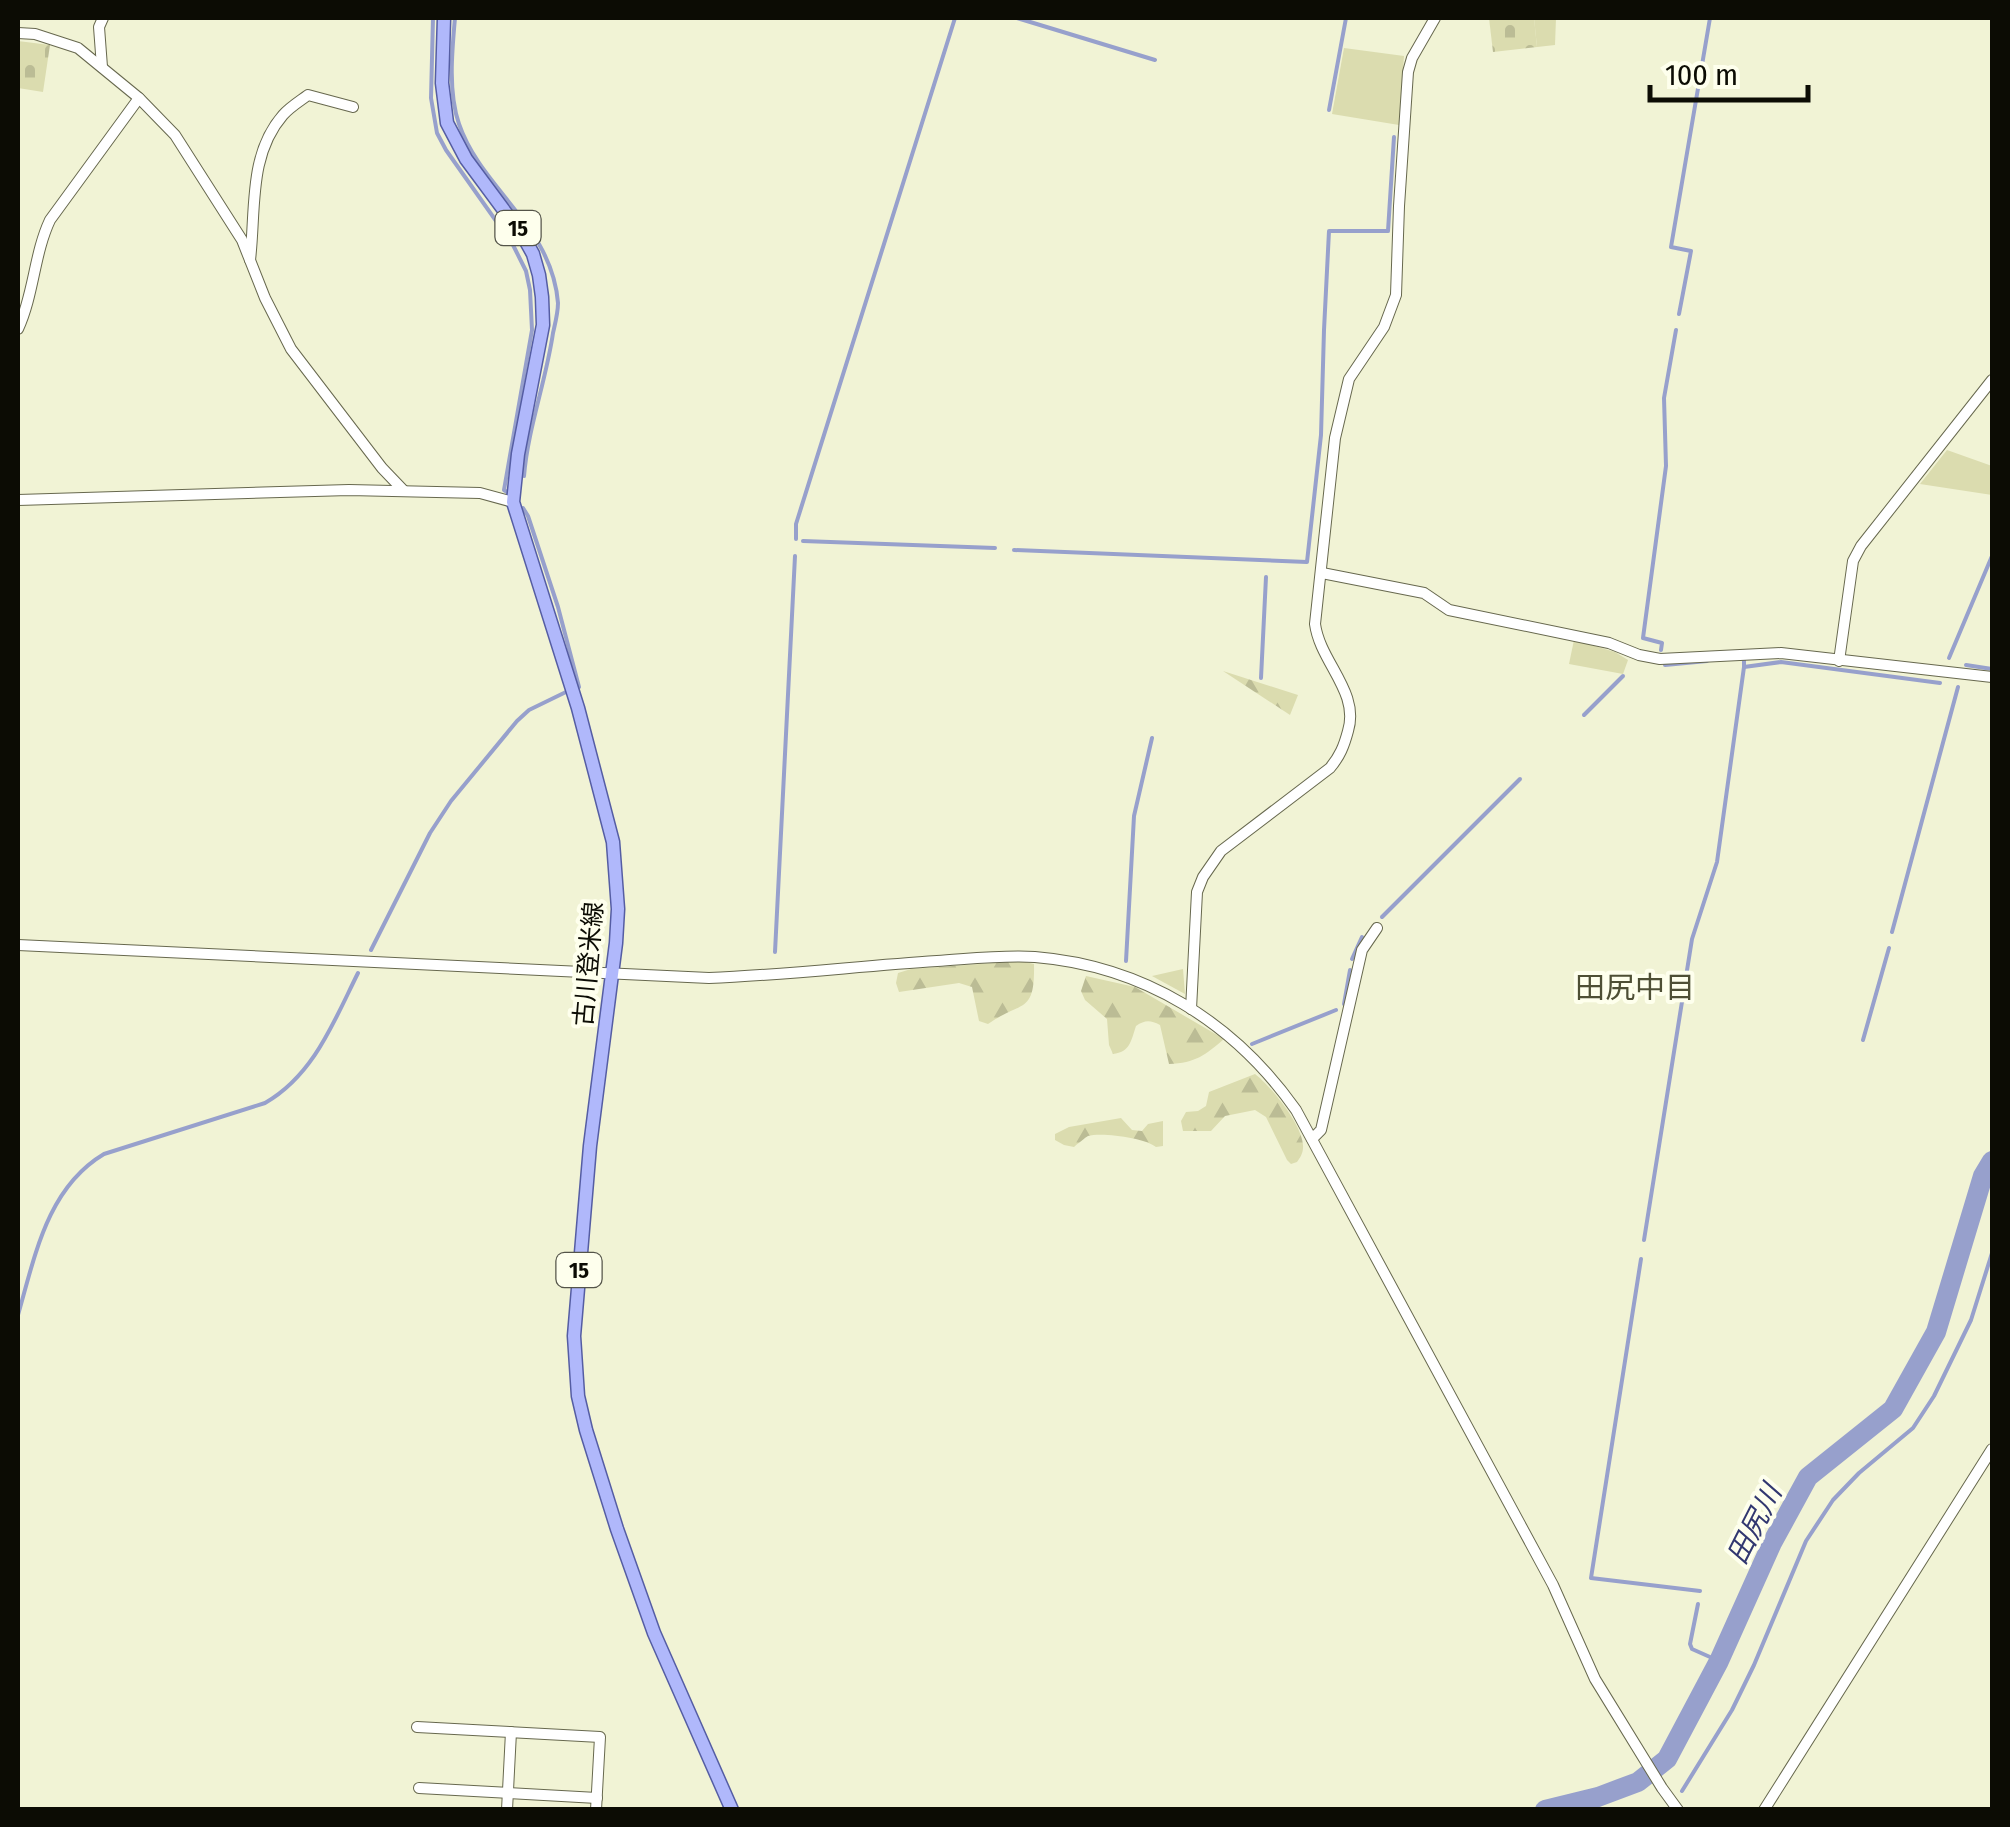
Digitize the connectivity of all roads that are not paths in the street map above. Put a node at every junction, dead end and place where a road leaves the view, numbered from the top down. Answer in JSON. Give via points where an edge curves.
{"nodes":[{"id":1,"x":103,"y":18,"type":"edge"},
{"id":2,"x":444,"y":18,"type":"edge"},
{"id":3,"x":1435,"y":18,"type":"edge"},
{"id":4,"x":18,"y":33,"type":"edge"},
{"id":5,"x":102,"y":67,"type":"junction"},
{"id":6,"x":139,"y":98,"type":"junction"},
{"id":7,"x":353,"y":108,"type":"dead end"},
{"id":8,"x":250,"y":261,"type":"junction"},
{"id":9,"x":18,"y":328,"type":"edge"},
{"id":10,"x":1992,"y":380,"type":"edge"},
{"id":11,"x":404,"y":491,"type":"junction"},
{"id":12,"x":18,"y":500,"type":"edge"},
{"id":13,"x":513,"y":502,"type":"junction"},
{"id":14,"x":1322,"y":573,"type":"junction"},
{"id":15,"x":1839,"y":661,"type":"junction"},
{"id":16,"x":1992,"y":677,"type":"edge"},
{"id":17,"x":1377,"y":928,"type":"dead end"},
{"id":18,"x":18,"y":945,"type":"edge"},
{"id":19,"x":612,"y":973,"type":"junction"},
{"id":20,"x":1192,"y":1009,"type":"junction"},
{"id":21,"x":1312,"y":1139,"type":"junction"},
{"id":22,"x":1992,"y":1449,"type":"edge"},
{"id":23,"x":417,"y":1727,"type":"dead end"},
{"id":24,"x":511,"y":1732,"type":"junction"},
{"id":25,"x":419,"y":1788,"type":"dead end"},
{"id":26,"x":508,"y":1793,"type":"junction"},
{"id":27,"x":596,"y":1804,"type":"edge"},
{"id":28,"x":507,"y":1810,"type":"edge"},
{"id":29,"x":732,"y":1810,"type":"edge"},
{"id":30,"x":1678,"y":1810,"type":"edge"},
{"id":31,"x":1764,"y":1810,"type":"edge"}],
"edges":[{"from":1,"to":5,"type":"street"},
{"from":2,"to":13,"type":"main road","name":"古川登米線","number":"15","via":[[447,123],[533,254],[542,298]]},
{"from":3,"to":14,"type":"street","via":[[1408,72],[1396,294],[1384,327],[1349,378],[1335,438]]},
{"from":4,"to":5,"type":"street","via":[[78,48]]},
{"from":5,"to":6,"type":"street"},
{"from":6,"to":8,"type":"street","via":[[174,135]]},
{"from":6,"to":9,"type":"street","via":[[50,220]]},
{"from":7,"to":8,"type":"street","via":[[308,95],[269,135],[256,173]]},
{"from":8,"to":11,"type":"street","via":[[291,349]]},
{"from":10,"to":15,"type":"street","via":[[1861,546],[1853,561]]},
{"from":11,"to":12,"type":"street"},
{"from":11,"to":13,"type":"street","via":[[480,493]]},
{"from":13,"to":19,"type":"main road","name":"古川登米線","number":"15","via":[[612,842],[618,910]]},
{"from":14,"to":15,"type":"street","via":[[1424,593],[1449,610],[1660,660],[1780,653]]},
{"from":14,"to":20,"type":"street","via":[[1317,635],[1352,720],[1330,768],[1221,851],[1203,877]]},
{"from":15,"to":16,"type":"street"},
{"from":17,"to":21,"type":"street","via":[[1362,950],[1321,1130]]},
{"from":18,"to":19,"type":"street"},
{"from":19,"to":20,"type":"street","via":[[771,976],[1032,957],[1115,972]]},
{"from":19,"to":29,"type":"main road","name":"古川登米線","number":"15","via":[[574,1336],[578,1396],[654,1633]]},
{"from":20,"to":21,"type":"street","via":[[1262,1066]]},
{"from":21,"to":30,"type":"street","via":[[1553,1584],[1595,1679]]},
{"from":22,"to":31,"type":"street"},
{"from":23,"to":24,"type":"street"},
{"from":24,"to":26,"type":"street"},
{"from":24,"to":27,"type":"street","via":[[600,1737]]},
{"from":25,"to":26,"type":"street"},
{"from":26,"to":27,"type":"street"},
{"from":26,"to":28,"type":"street"}]}
